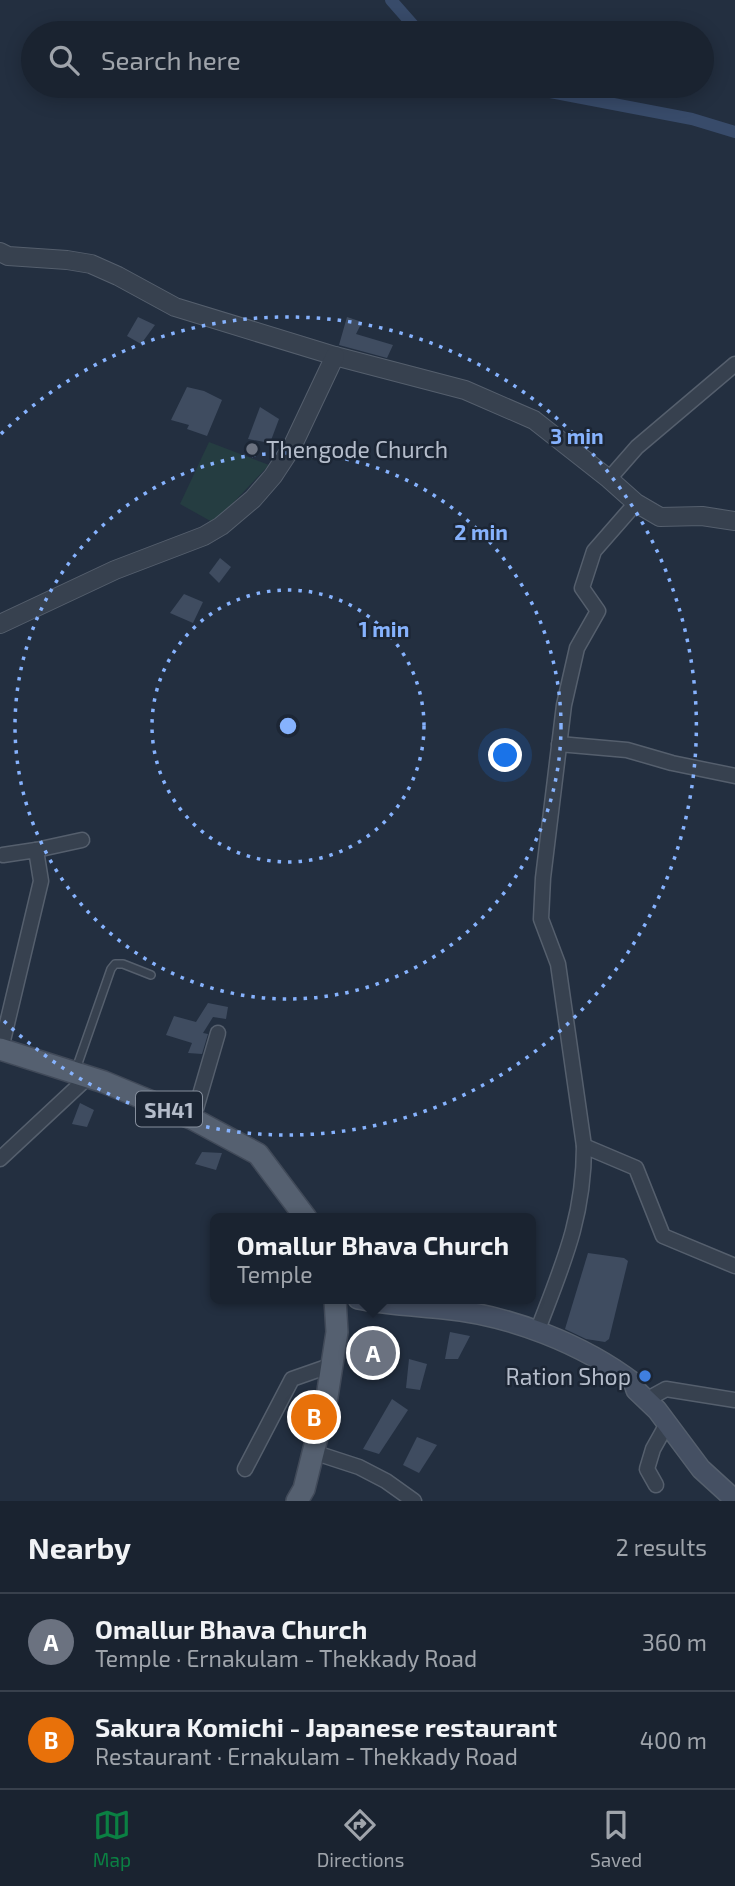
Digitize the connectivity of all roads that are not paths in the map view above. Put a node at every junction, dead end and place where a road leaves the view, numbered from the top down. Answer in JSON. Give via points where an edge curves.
{"nodes":[{"id":1,"x":0,"y":252,"type":"edge"},
{"id":2,"x":335,"y":356,"type":"junction"},
{"id":3,"x":735,"y":365,"type":"edge"},
{"id":4,"x":609,"y":479,"type":"junction"},
{"id":5,"x":636,"y":503,"type":"junction"},
{"id":6,"x":735,"y":522,"type":"edge"},
{"id":7,"x":0,"y":624,"type":"edge"},
{"id":8,"x":559,"y":744,"type":"junction"},
{"id":9,"x":735,"y":776,"type":"edge"},
{"id":10,"x":82,"y":840,"type":"dead end"},
{"id":11,"x":36,"y":850,"type":"junction"},
{"id":12,"x":3,"y":855,"type":"dead end"},
{"id":13,"x":150,"y":975,"type":"dead end"},
{"id":14,"x":218,"y":1033,"type":"dead end"},
{"id":15,"x":0,"y":1049,"type":"edge"},
{"id":16,"x":81,"y":1075,"type":"junction"},
{"id":17,"x":193,"y":1119,"type":"junction"},
{"id":18,"x":584,"y":1146,"type":"junction"},
{"id":19,"x":0,"y":1159,"type":"edge"},
{"id":20,"x":302,"y":1213,"type":"edge"},
{"id":21,"x":735,"y":1266,"type":"edge"},
{"id":22,"x":335,"y":1304,"type":"edge"},
{"id":23,"x":388,"y":1304,"type":"edge"},
{"id":24,"x":537,"y":1332,"type":"junction"},
{"id":25,"x":332,"y":1365,"type":"junction"},
{"id":26,"x":646,"y":1399,"type":"junction"},
{"id":27,"x":735,"y":1400,"type":"edge"},
{"id":28,"x":667,"y":1424,"type":"junction"},
{"id":29,"x":313,"y":1452,"type":"junction"},
{"id":30,"x":245,"y":1469,"type":"dead end"},
{"id":31,"x":656,"y":1485,"type":"dead end"},
{"id":32,"x":735,"y":1500,"type":"edge"},
{"id":33,"x":297,"y":1501,"type":"edge"},
{"id":34,"x":414,"y":1501,"type":"edge"}],
"edges":[{"from":1,"to":2,"type":"street","via":[[91,264],[175,307]]},
{"from":2,"to":4,"type":"street","via":[[465,390],[517,411]]},
{"from":2,"to":7,"type":"street","via":[[292,447],[273,476],[221,526]]},
{"from":3,"to":4,"type":"street","via":[[637,447]]},
{"from":4,"to":5,"type":"street"},
{"from":5,"to":6,"type":"street","via":[[660,517],[702,516]]},
{"from":5,"to":8,"type":"street","via":[[594,551],[582,588],[598,611],[577,648]]},
{"from":8,"to":9,"type":"street","via":[[626,750]]},
{"from":8,"to":18,"type":"street","via":[[541,919],[558,964]]},
{"from":10,"to":11,"type":"street"},
{"from":11,"to":12,"type":"street"},
{"from":11,"to":15,"type":"street","via":[[41,881]]},
{"from":13,"to":16,"type":"lane","via":[[123,964],[111,969]]},
{"from":14,"to":17,"type":"street"},
{"from":15,"to":16,"type":"main road","number":"SH41"},
{"from":16,"to":17,"type":"main road","number":"SH41"},
{"from":16,"to":19,"type":"street"},
{"from":17,"to":20,"type":"main road","number":"SH41","via":[[258,1154]]},
{"from":18,"to":21,"type":"street","via":[[636,1168],[663,1236]]},
{"from":18,"to":24,"type":"street","via":[[580,1208],[571,1244]]},
{"from":22,"to":25,"type":"main road"},
{"from":23,"to":24,"type":"main road","via":[[467,1313]]},
{"from":24,"to":26,"type":"main road","via":[[610,1365]]},
{"from":25,"to":29,"type":"main road"},
{"from":25,"to":30,"type":"street","via":[[292,1379]]},
{"from":26,"to":27,"type":"street","via":[[666,1389]]},
{"from":26,"to":28,"type":"main road"},
{"from":28,"to":31,"type":"street","via":[[647,1469]]},
{"from":28,"to":32,"type":"main road","via":[[701,1469]]},
{"from":29,"to":33,"type":"main road"},
{"from":29,"to":34,"type":"street","via":[[359,1467]]}]}
